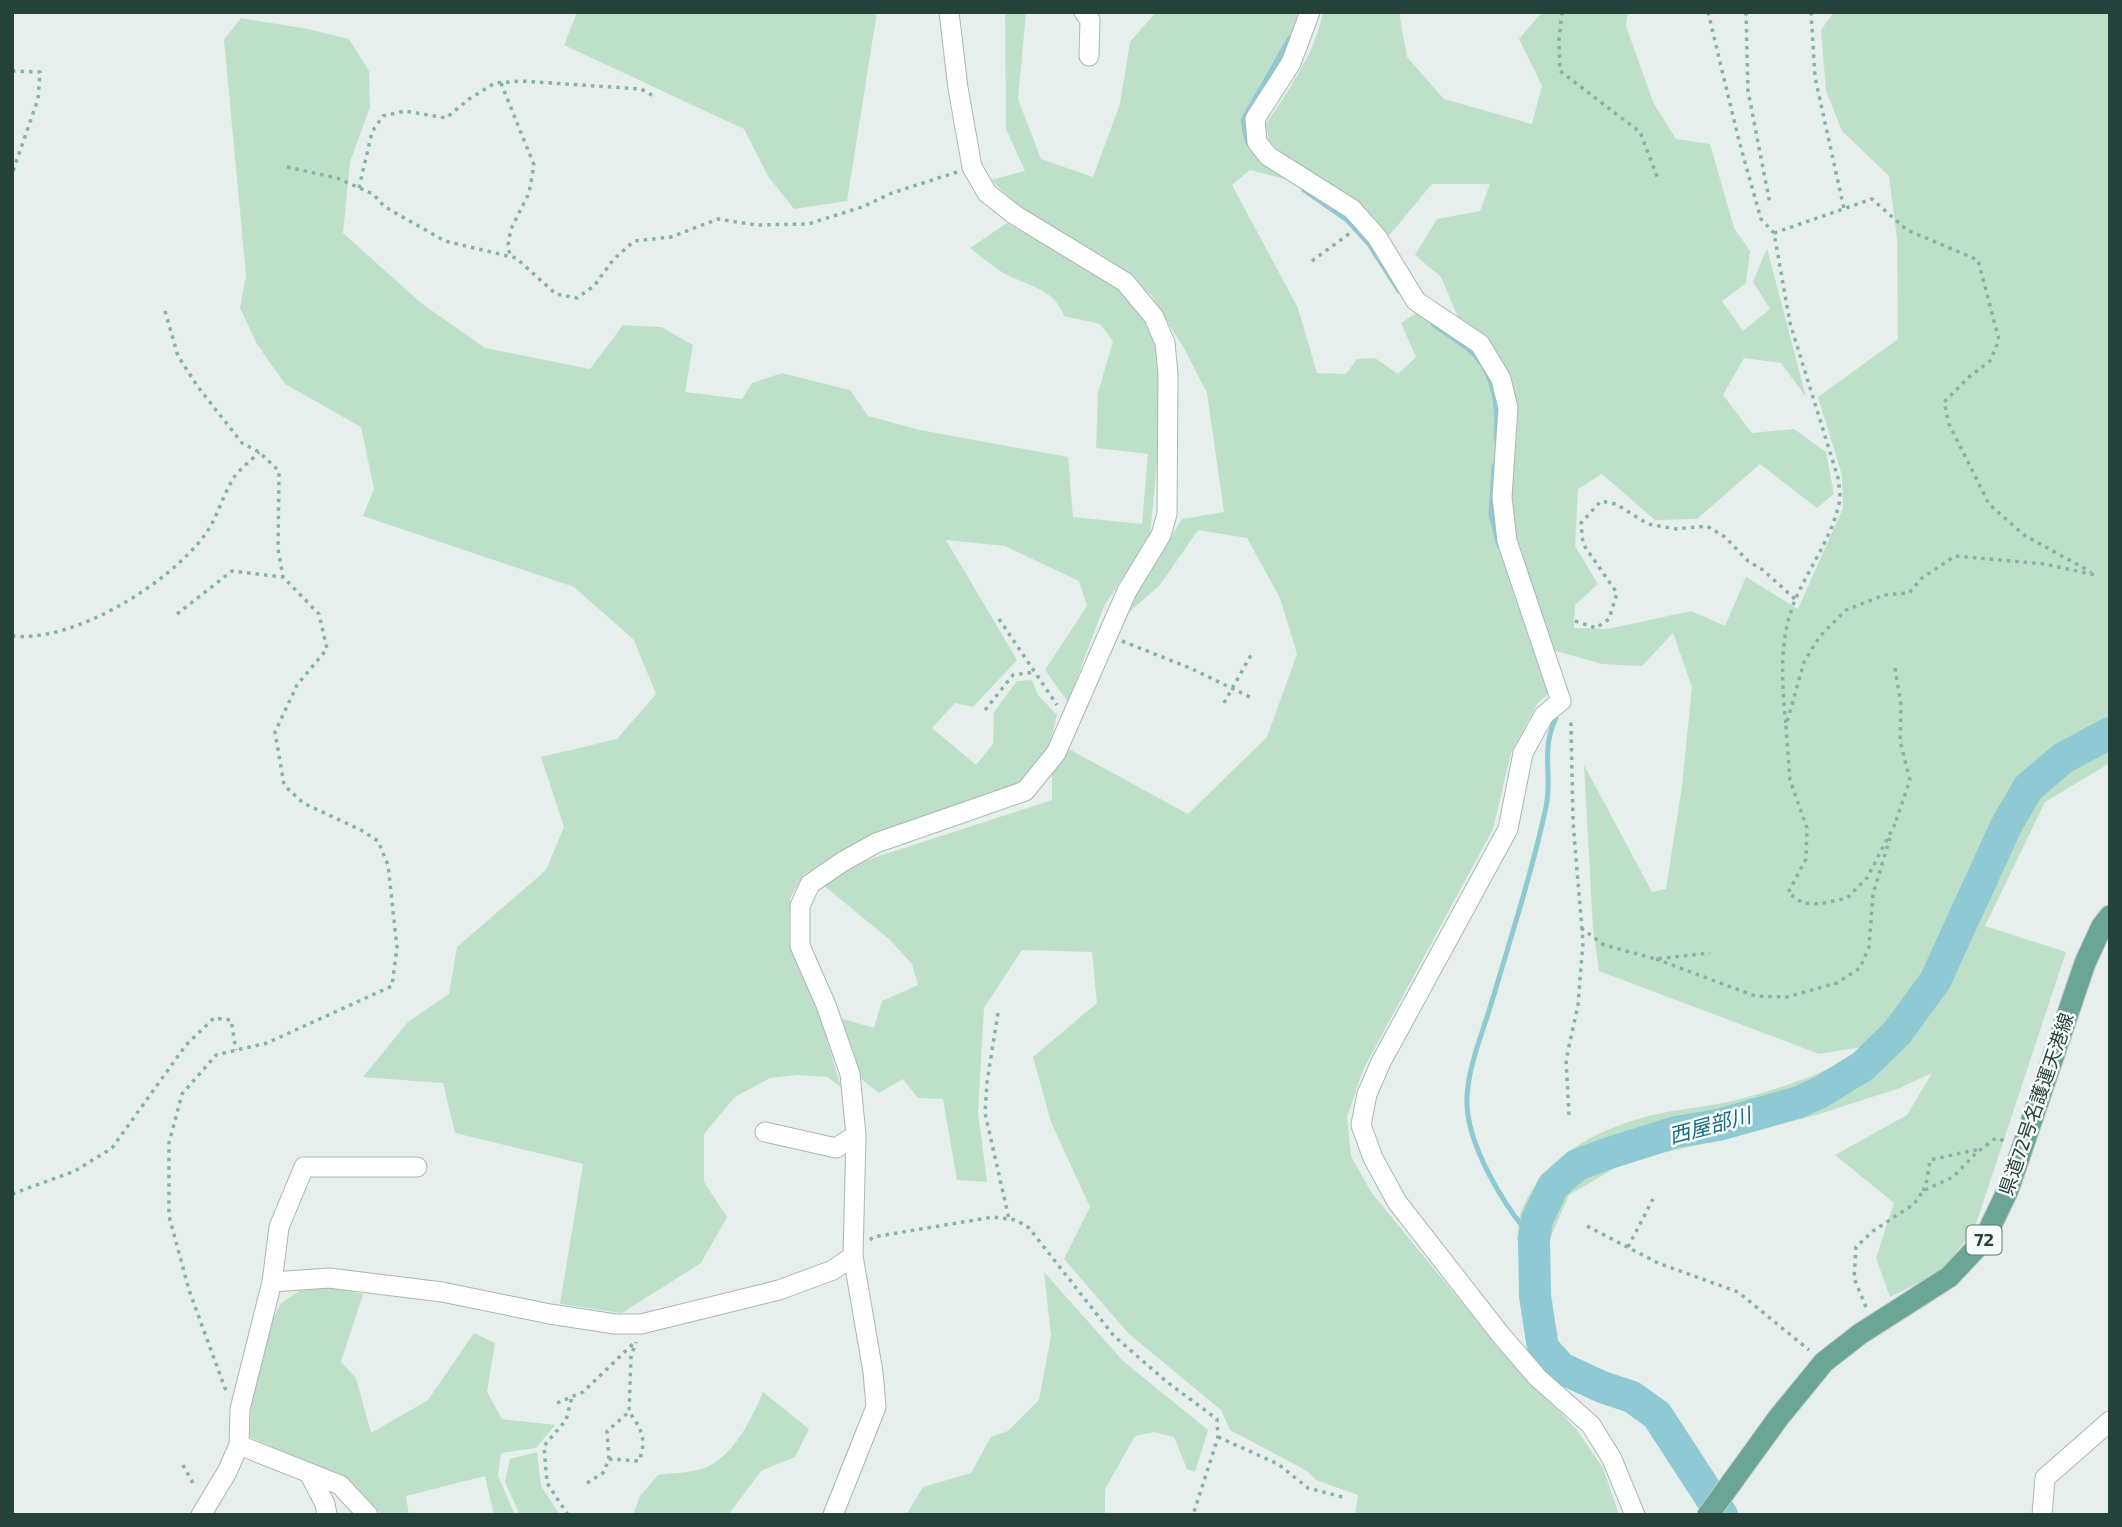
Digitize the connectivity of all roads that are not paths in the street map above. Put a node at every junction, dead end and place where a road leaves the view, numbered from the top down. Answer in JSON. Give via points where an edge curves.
{"nodes":[{"id":1,"x":949,"y":12,"type":"edge"},
{"id":2,"x":1084,"y":12,"type":"edge"},
{"id":3,"x":1310,"y":12,"type":"edge"},
{"id":4,"x":1089,"y":56,"type":"dead end"},
{"id":5,"x":2110,"y":915,"type":"edge"},
{"id":6,"x":765,"y":1132,"type":"dead end"},
{"id":7,"x":856,"y":1135,"type":"junction"},
{"id":8,"x":417,"y":1167,"type":"dead end"},
{"id":9,"x":853,"y":1256,"type":"junction"},
{"id":10,"x":272,"y":1282,"type":"junction"},
{"id":11,"x":2110,"y":1421,"type":"edge"},
{"id":12,"x":239,"y":1445,"type":"junction"},
{"id":13,"x":309,"y":1473,"type":"junction"},
{"id":14,"x":201,"y":1515,"type":"edge"},
{"id":15,"x":327,"y":1515,"type":"edge"},
{"id":16,"x":368,"y":1515,"type":"edge"},
{"id":17,"x":833,"y":1515,"type":"edge"},
{"id":18,"x":1635,"y":1515,"type":"edge"},
{"id":19,"x":1708,"y":1515,"type":"edge"},
{"id":20,"x":2042,"y":1515,"type":"edge"}],
"edges":[{"from":1,"to":7,"type":"street","via":[[972,167],[987,193],[1125,282],[1154,317],[1165,343],[1168,374],[1167,514],[1161,535],[1127,591],[1056,753],[1025,792],[876,843],[810,884],[800,906],[800,946],[850,1074]]},
{"from":2,"to":4,"type":"street","via":[[1090,20]]},
{"from":3,"to":18,"type":"street","via":[[1291,63],[1255,119],[1257,142],[1269,156],[1352,209],[1377,237],[1416,301],[1480,344],[1501,379],[1508,408],[1502,497],[1507,541],[1561,701],[1544,715],[1523,753],[1508,829],[1381,1062],[1367,1094],[1362,1125],[1373,1158],[1397,1202],[1507,1343],[1591,1425],[1612,1459]]},
{"from":5,"to":19,"type":"main road","name":"県道72号名護運天港線","number":"72","via":[[2085,962],[2008,1190],[1984,1240],[1949,1277],[1824,1362]]},
{"from":6,"to":7,"type":"street","via":[[836,1148]]},
{"from":7,"to":9,"type":"street"},
{"from":8,"to":10,"type":"street","via":[[304,1167],[279,1227]]},
{"from":9,"to":10,"type":"street","via":[[833,1270],[779,1290],[639,1332],[442,1292],[329,1278]]},
{"from":9,"to":17,"type":"street","via":[[876,1407]]},
{"from":10,"to":12,"type":"street","via":[[240,1409]]},
{"from":11,"to":20,"type":"street","via":[[2045,1478]]},
{"from":12,"to":13,"type":"street"},
{"from":12,"to":14,"type":"street"},
{"from":13,"to":15,"type":"street"},
{"from":13,"to":16,"type":"street","via":[[341,1485]]}]}
